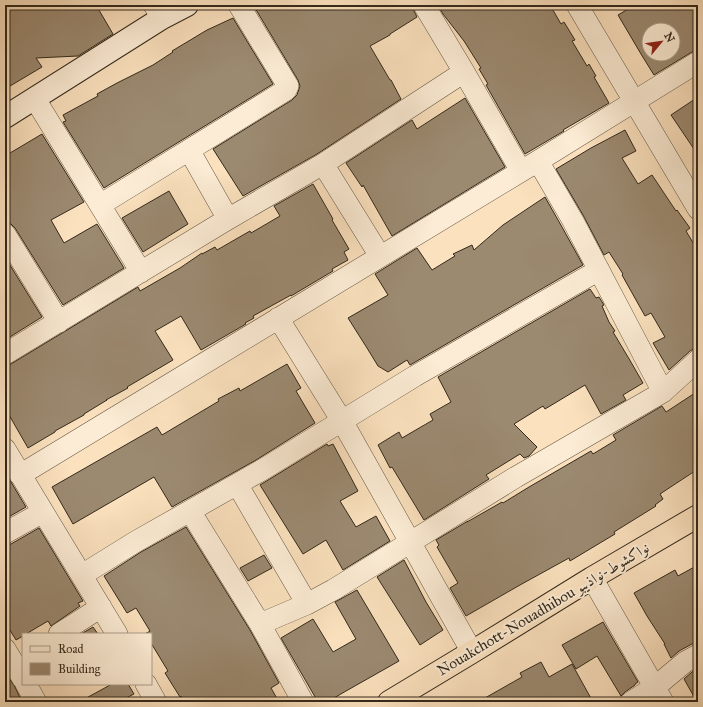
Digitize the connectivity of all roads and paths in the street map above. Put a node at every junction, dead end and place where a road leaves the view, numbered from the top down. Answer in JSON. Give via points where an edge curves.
{"nodes":[{"id":1,"x":187,"y":5,"type":"edge"},
{"id":2,"x":240,"y":5,"type":"edge"},
{"id":3,"x":424,"y":5,"type":"edge"},
{"id":4,"x":583,"y":7,"type":"edge"},
{"id":5,"x":158,"y":12,"type":"edge"},
{"id":6,"x":698,"y":62,"type":"edge"},
{"id":7,"x":464,"y":72,"type":"junction"},
{"id":8,"x":35,"y":99,"type":"junction"},
{"id":9,"x":634,"y":102,"type":"junction"},
{"id":10,"x":5,"y":117,"type":"edge"},
{"id":11,"x":189,"y":150,"type":"junction"},
{"id":12,"x":323,"y":164,"type":"junction"},
{"id":13,"x":530,"y":166,"type":"junction"},
{"id":14,"x":100,"y":205,"type":"junction"},
{"id":15,"x":697,"y":205,"type":"edge"},
{"id":16,"x":228,"y":219,"type":"junction"},
{"id":17,"x":5,"y":234,"type":"edge"},
{"id":18,"x":380,"y":256,"type":"junction"},
{"id":19,"x":599,"y":270,"type":"junction"},
{"id":20,"x":141,"y":272,"type":"junction"},
{"id":21,"x":278,"y":318,"type":"junction"},
{"id":22,"x":59,"y":322,"type":"junction"},
{"id":23,"x":5,"y":354,"type":"edge"},
{"id":24,"x":698,"y":360,"type":"edge"},
{"id":25,"x":663,"y":392,"type":"junction"},
{"id":26,"x":342,"y":421,"type":"junction"},
{"id":27,"x":11,"y":463,"type":"edge"},
{"id":28,"x":237,"y":484,"type":"junction"},
{"id":29,"x":190,"y":511,"type":"junction"},
{"id":30,"x":42,"y":512,"type":"junction"},
{"id":31,"x":698,"y":516,"type":"edge"},
{"id":32,"x":5,"y":534,"type":"edge"},
{"id":33,"x":410,"y":542,"type":"junction"},
{"id":34,"x":82,"y":575,"type":"junction"},
{"id":35,"x":592,"y":578,"type":"junction"},
{"id":36,"x":307,"y":604,"type":"junction"},
{"id":37,"x":101,"y":607,"type":"junction"},
{"id":38,"x":260,"y":624,"type":"junction"},
{"id":39,"x":61,"y":633,"type":"edge"},
{"id":40,"x":116,"y":633,"type":"edge"},
{"id":41,"x":472,"y":652,"type":"junction"},
{"id":42,"x":698,"y":655,"type":"edge"},
{"id":43,"x":27,"y":685,"type":"edge"},
{"id":44,"x":659,"y":694,"type":"edge"},
{"id":45,"x":36,"y":702,"type":"edge"},
{"id":46,"x":303,"y":702,"type":"edge"},
{"id":47,"x":389,"y":702,"type":"edge"},
{"id":48,"x":631,"y":702,"type":"edge"}],
"edges":[{"from":1,"to":5,"type":"street"},
{"from":2,"to":11,"type":"street","via":[[288,86]]},
{"from":3,"to":7,"type":"street"},
{"from":4,"to":9,"type":"street"},
{"from":5,"to":8,"type":"street"},
{"from":6,"to":9,"type":"street"},
{"from":7,"to":12,"type":"street"},
{"from":7,"to":13,"type":"street"},
{"from":8,"to":10,"type":"street"},
{"from":8,"to":14,"type":"street"},
{"from":9,"to":13,"type":"street"},
{"from":9,"to":15,"type":"street"},
{"from":11,"to":14,"type":"street"},
{"from":11,"to":16,"type":"street"},
{"from":12,"to":16,"type":"street"},
{"from":12,"to":18,"type":"street"},
{"from":13,"to":18,"type":"street"},
{"from":13,"to":19,"type":"street","via":[[573,221]]},
{"from":14,"to":20,"type":"street"},
{"from":16,"to":20,"type":"street"},
{"from":17,"to":22,"type":"street"},
{"from":18,"to":21,"type":"street"},
{"from":19,"to":25,"type":"street"},
{"from":19,"to":26,"type":"street"},
{"from":20,"to":22,"type":"street"},
{"from":21,"to":26,"type":"street"},
{"from":21,"to":27,"type":"street"},
{"from":22,"to":23,"type":"street"},
{"from":24,"to":25,"type":"street"},
{"from":25,"to":33,"type":"street","via":[[522,473]]},
{"from":26,"to":28,"type":"street"},
{"from":26,"to":33,"type":"street"},
{"from":27,"to":30,"type":"street"},
{"from":28,"to":29,"type":"street"},
{"from":28,"to":36,"type":"street"},
{"from":29,"to":34,"type":"street"},
{"from":29,"to":38,"type":"street"},
{"from":30,"to":32,"type":"street"},
{"from":30,"to":34,"type":"street"},
{"from":31,"to":35,"type":"highway","name":"Nouakchott-Nouadhibou نواكشوط-نواذيبو"},
{"from":33,"to":36,"type":"street"},
{"from":33,"to":41,"type":"street"},
{"from":34,"to":37,"type":"street"},
{"from":35,"to":41,"type":"highway","name":"Nouakchott-Nouadhibou نواكشوط-نواذيبو"},
{"from":35,"to":44,"type":"street"},
{"from":36,"to":38,"type":"street"},
{"from":37,"to":39,"type":"street"},
{"from":37,"to":40,"type":"street"},
{"from":38,"to":46,"type":"street"},
{"from":41,"to":47,"type":"highway","name":"Nouakchott-Nouadhibou نواكشوط-نواذيبو"},
{"from":42,"to":44,"type":"street","via":[[685,662]]},
{"from":43,"to":45,"type":"street"},
{"from":44,"to":48,"type":"street"}]}
